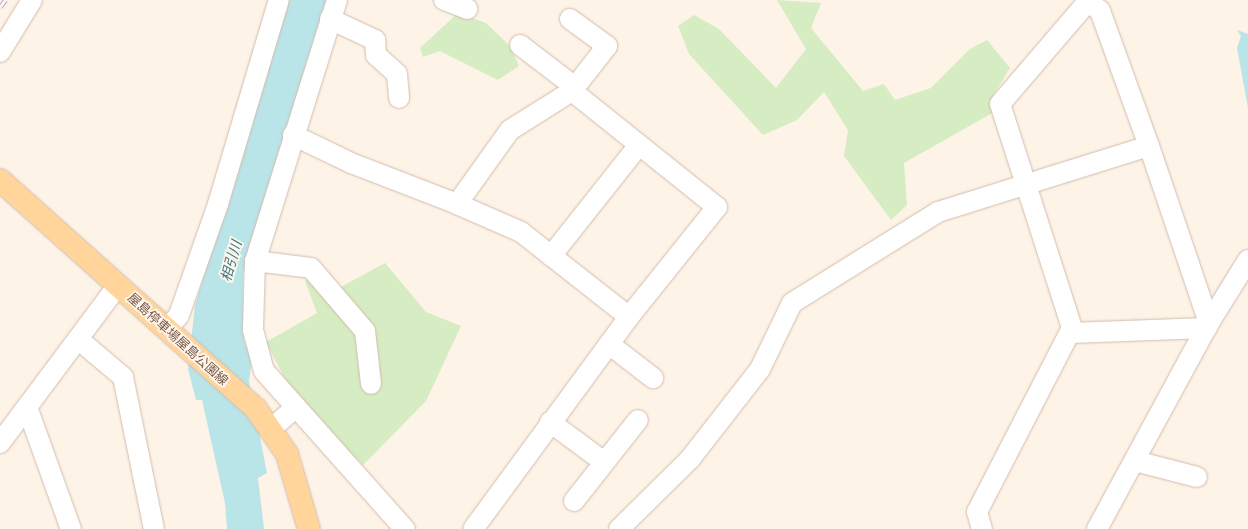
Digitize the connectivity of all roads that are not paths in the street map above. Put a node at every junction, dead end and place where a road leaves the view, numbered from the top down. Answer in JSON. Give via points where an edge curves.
{"nodes":[{"id":1,"x":32,"y":0,"type":"edge"},
{"id":2,"x":279,"y":0,"type":"edge"},
{"id":3,"x":337,"y":0,"type":"edge"},
{"id":4,"x":444,"y":0,"type":"edge"},
{"id":5,"x":1088,"y":0,"type":"edge"},
{"id":6,"x":467,"y":9,"type":"dead end"},
{"id":7,"x":330,"y":19,"type":"junction"},
{"id":8,"x":570,"y":19,"type":"dead end"},
{"id":9,"x":520,"y":44,"type":"dead end"},
{"id":10,"x":0,"y":52,"type":"edge"},
{"id":11,"x":574,"y":89,"type":"junction"},
{"id":12,"x":399,"y":98,"type":"dead end"},
{"id":13,"x":293,"y":135,"type":"junction"},
{"id":14,"x":639,"y":144,"type":"junction"},
{"id":15,"x":1149,"y":146,"type":"junction"},
{"id":16,"x":0,"y":180,"type":"edge"},
{"id":17,"x":1029,"y":186,"type":"junction"},
{"id":18,"x":457,"y":204,"type":"junction"},
{"id":19,"x":551,"y":256,"type":"junction"},
{"id":20,"x":1248,"y":260,"type":"edge"},
{"id":21,"x":255,"y":261,"type":"junction"},
{"id":22,"x":118,"y":285,"type":"junction"},
{"id":23,"x":1241,"y":289,"type":"edge"},
{"id":24,"x":629,"y":317,"type":"junction"},
{"id":25,"x":1208,"y":326,"type":"junction"},
{"id":26,"x":1070,"y":333,"type":"junction"},
{"id":27,"x":174,"y":336,"type":"junction"},
{"id":28,"x":78,"y":339,"type":"junction"},
{"id":29,"x":609,"y":344,"type":"junction"},
{"id":30,"x":653,"y":378,"type":"dead end"},
{"id":31,"x":371,"y":384,"type":"dead end"},
{"id":32,"x":27,"y":407,"type":"junction"},
{"id":33,"x":296,"y":407,"type":"junction"},
{"id":34,"x":638,"y":420,"type":"dead end"},
{"id":35,"x":550,"y":422,"type":"junction"},
{"id":36,"x":269,"y":424,"type":"junction"},
{"id":37,"x":0,"y":443,"type":"edge"},
{"id":38,"x":1134,"y":461,"type":"junction"},
{"id":39,"x":604,"y":462,"type":"junction"},
{"id":40,"x":1197,"y":477,"type":"dead end"},
{"id":41,"x":574,"y":501,"type":"dead end"},
{"id":42,"x":1105,"y":526,"type":"edge"},
{"id":43,"x":71,"y":529,"type":"edge"},
{"id":44,"x":154,"y":529,"type":"edge"},
{"id":45,"x":309,"y":529,"type":"edge"},
{"id":46,"x":405,"y":529,"type":"edge"},
{"id":47,"x":473,"y":529,"type":"edge"},
{"id":48,"x":619,"y":529,"type":"edge"},
{"id":49,"x":982,"y":529,"type":"edge"}],
"edges":[{"from":1,"to":10,"type":"street"},
{"from":2,"to":27,"type":"street","via":[[218,204]]},
{"from":3,"to":7,"type":"street"},
{"from":4,"to":6,"type":"street"},
{"from":5,"to":15,"type":"street","via":[[1100,11]]},
{"from":5,"to":17,"type":"street","via":[[1000,104]]},
{"from":7,"to":12,"type":"street","via":[[375,40],[376,55],[397,74]]},
{"from":7,"to":13,"type":"street"},
{"from":8,"to":11,"type":"street","via":[[607,46]]},
{"from":9,"to":11,"type":"street"},
{"from":11,"to":14,"type":"street"},
{"from":11,"to":18,"type":"street","via":[[510,130]]},
{"from":13,"to":18,"type":"street","via":[[351,163]]},
{"from":13,"to":21,"type":"street"},
{"from":14,"to":19,"type":"street"},
{"from":14,"to":24,"type":"street","via":[[717,207]]},
{"from":15,"to":17,"type":"street"},
{"from":15,"to":25,"type":"street"},
{"from":16,"to":22,"type":"main road","name":"屋島停車場屋島公園線"},
{"from":17,"to":26,"type":"street","via":[[1072,328]]},
{"from":17,"to":48,"type":"street","via":[[938,212],[792,303],[760,369],[690,459]]},
{"from":18,"to":19,"type":"street","via":[[521,232]]},
{"from":19,"to":24,"type":"street"},
{"from":20,"to":23,"type":"street"},
{"from":21,"to":31,"type":"street","via":[[311,268],[365,331]]},
{"from":21,"to":33,"type":"street","via":[[251,309],[257,353],[264,371]]},
{"from":22,"to":27,"type":"main road","name":"屋島停車場屋島公園線"},
{"from":22,"to":28,"type":"street"},
{"from":23,"to":25,"type":"street"},
{"from":24,"to":29,"type":"street"},
{"from":25,"to":26,"type":"street"},
{"from":25,"to":38,"type":"street"},
{"from":26,"to":49,"type":"street","via":[[977,512]]},
{"from":27,"to":36,"type":"main road","name":"屋島停車場屋島公園線"},
{"from":28,"to":32,"type":"street"},
{"from":28,"to":44,"type":"street","via":[[123,377]]},
{"from":29,"to":30,"type":"street"},
{"from":29,"to":35,"type":"street"},
{"from":32,"to":37,"type":"street"},
{"from":32,"to":43,"type":"street"},
{"from":33,"to":36,"type":"street"},
{"from":33,"to":46,"type":"street"},
{"from":34,"to":39,"type":"street"},
{"from":35,"to":39,"type":"street"},
{"from":35,"to":47,"type":"street"},
{"from":36,"to":45,"type":"main road","name":"屋島停車場屋島公園線","via":[[287,454]]},
{"from":38,"to":40,"type":"street"},
{"from":38,"to":42,"type":"street"},
{"from":39,"to":41,"type":"street"}]}
